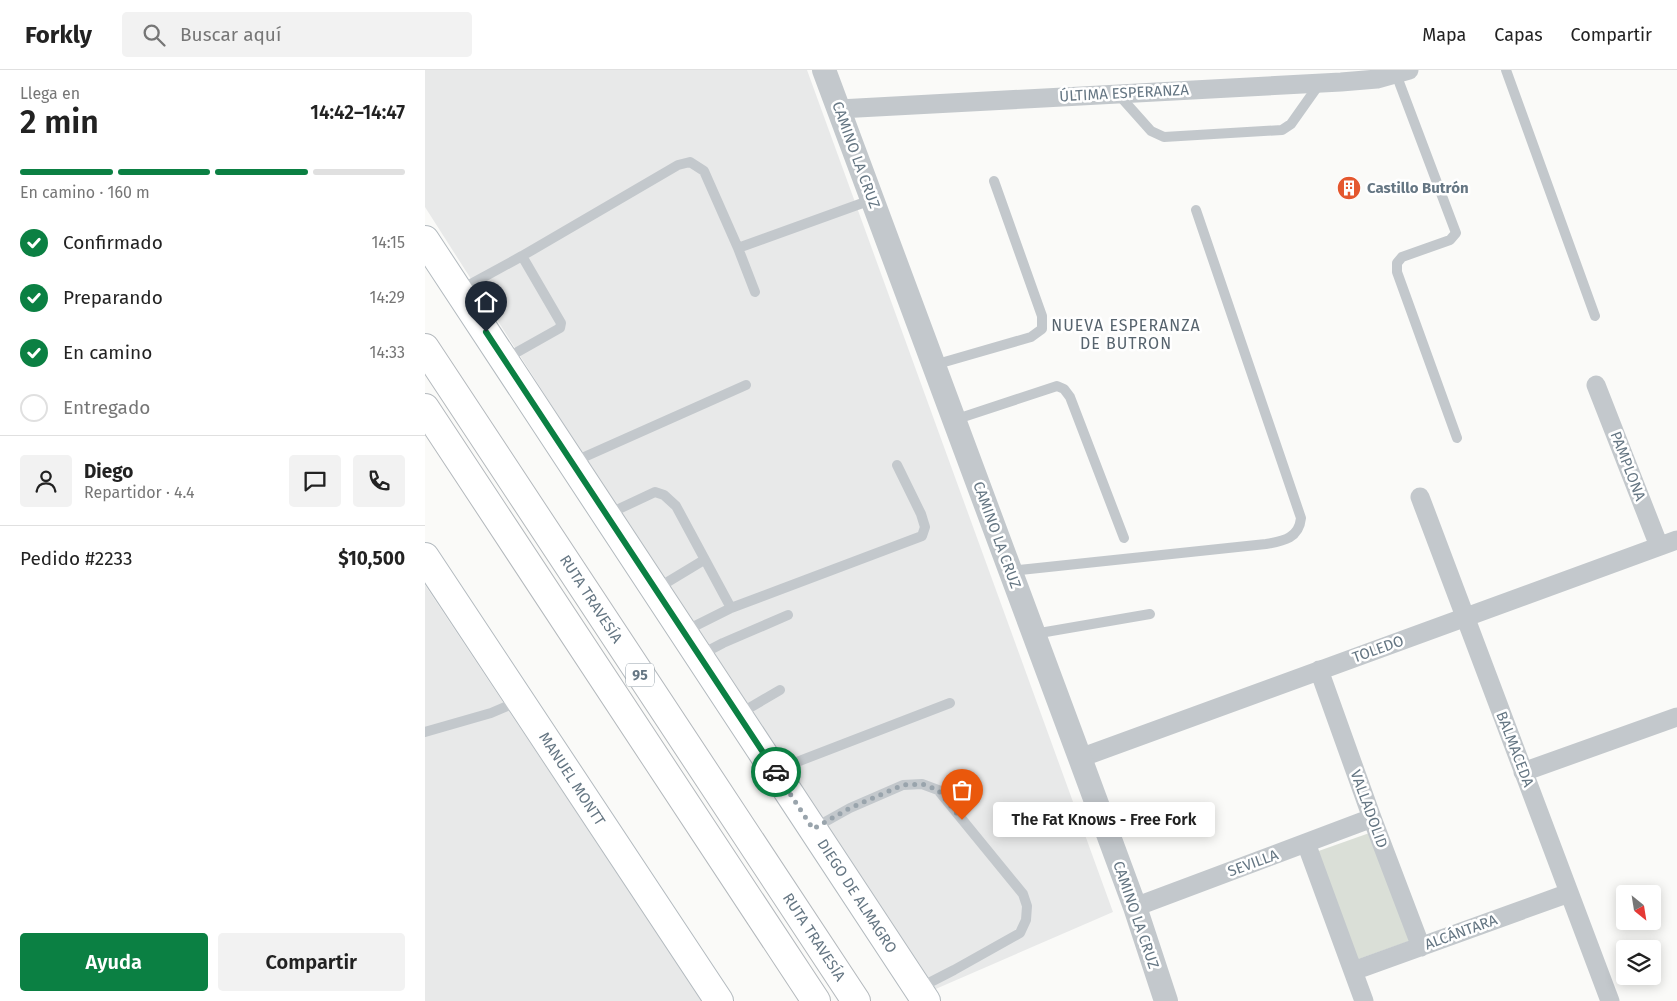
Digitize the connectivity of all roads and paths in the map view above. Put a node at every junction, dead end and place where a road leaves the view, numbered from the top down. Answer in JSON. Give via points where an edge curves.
{"nodes":[{"id":1,"x":824,"y":70,"type":"edge"},
{"id":2,"x":1506,"y":70,"type":"edge"},
{"id":3,"x":1402,"y":72,"type":"edge"},
{"id":4,"x":1339,"y":76,"type":"edge"},
{"id":5,"x":1320,"y":83,"type":"junction"},
{"id":6,"x":1117,"y":94,"type":"junction"},
{"id":7,"x":839,"y":109,"type":"junction"},
{"id":8,"x":994,"y":181,"type":"dead end"},
{"id":9,"x":871,"y":200,"type":"junction"},
{"id":10,"x":1196,"y":210,"type":"dead end"},
{"id":11,"x":425,"y":240,"type":"edge"},
{"id":12,"x":738,"y":248,"type":"junction"},
{"id":13,"x":522,"y":256,"type":"junction"},
{"id":14,"x":459,"y":291,"type":"junction"},
{"id":15,"x":755,"y":292,"type":"dead end"},
{"id":16,"x":1595,"y":316,"type":"dead end"},
{"id":17,"x":425,"y":348,"type":"edge"},
{"id":18,"x":505,"y":360,"type":"junction"},
{"id":19,"x":933,"y":365,"type":"junction"},
{"id":20,"x":746,"y":384,"type":"dead end"},
{"id":21,"x":1596,"y":385,"type":"dead end"},
{"id":22,"x":425,"y":408,"type":"edge"},
{"id":23,"x":954,"y":420,"type":"junction"},
{"id":24,"x":1457,"y":438,"type":"dead end"},
{"id":25,"x":572,"y":462,"type":"junction"},
{"id":26,"x":897,"y":465,"type":"dead end"},
{"id":27,"x":1420,"y":497,"type":"dead end"},
{"id":28,"x":607,"y":515,"type":"junction"},
{"id":29,"x":1124,"y":538,"type":"dead end"},
{"id":30,"x":1677,"y":540,"type":"edge"},
{"id":31,"x":1659,"y":546,"type":"junction"},
{"id":32,"x":425,"y":557,"type":"edge"},
{"id":33,"x":705,"y":560,"type":"junction"},
{"id":34,"x":1010,"y":571,"type":"junction"},
{"id":35,"x":656,"y":589,"type":"junction"},
{"id":36,"x":731,"y":608,"type":"junction"},
{"id":37,"x":1150,"y":614,"type":"dead end"},
{"id":38,"x":788,"y":615,"type":"dead end"},
{"id":39,"x":1465,"y":617,"type":"junction"},
{"id":40,"x":683,"y":631,"type":"junction"},
{"id":41,"x":1034,"y":634,"type":"junction"},
{"id":42,"x":699,"y":656,"type":"junction"},
{"id":43,"x":1319,"y":670,"type":"junction"},
{"id":44,"x":780,"y":690,"type":"dead end"},
{"id":45,"x":520,"y":701,"type":"junction"},
{"id":46,"x":950,"y":703,"type":"dead end"},
{"id":47,"x":738,"y":715,"type":"junction"},
{"id":48,"x":1677,"y":718,"type":"edge"},
{"id":49,"x":425,"y":732,"type":"edge"},
{"id":50,"x":1080,"y":758,"type":"junction"},
{"id":51,"x":775,"y":770,"type":"junction"},
{"id":52,"x":1523,"y":772,"type":"junction"},
{"id":53,"x":1372,"y":818,"type":"junction"},
{"id":54,"x":813,"y":829,"type":"junction"},
{"id":55,"x":1307,"y":843,"type":"junction"},
{"id":56,"x":1569,"y":893,"type":"junction"},
{"id":57,"x":1135,"y":908,"type":"junction"},
{"id":58,"x":1421,"y":947,"type":"junction"},
{"id":59,"x":1353,"y":971,"type":"junction"},
{"id":60,"x":922,"y":995,"type":"edge"},
{"id":61,"x":719,"y":1001,"type":"edge"},
{"id":62,"x":816,"y":1001,"type":"edge"},
{"id":63,"x":856,"y":1001,"type":"edge"},
{"id":64,"x":1166,"y":1001,"type":"edge"},
{"id":65,"x":1364,"y":1001,"type":"edge"},
{"id":66,"x":1610,"y":1001,"type":"edge"}],
"edges":[{"from":1,"to":7,"type":"street","name":"CAMINO LA CRUZ"},
{"from":2,"to":16,"type":"lane"},
{"from":3,"to":4,"type":"street","name":"ÚLTIMA ESPERANZA","via":[[1377,79]]},
{"from":3,"to":24,"type":"lane","via":[[1457,233],[1450,240],[1402,257],[1397,263],[1397,272]]},
{"from":4,"to":5,"type":"street","name":"ÚLTIMA ESPERANZA"},
{"from":5,"to":6,"type":"street","name":"ÚLTIMA ESPERANZA"},
{"from":5,"to":6,"type":"lane","via":[[1291,124],[1281,130],[1184,136],[1157,135]]},
{"from":6,"to":7,"type":"street","name":"ÚLTIMA ESPERANZA"},
{"from":7,"to":9,"type":"street","name":"CAMINO LA CRUZ"},
{"from":8,"to":19,"type":"lane","via":[[1043,316],[1041,329],[1031,337]]},
{"from":9,"to":12,"type":"lane"},
{"from":9,"to":19,"type":"street","name":"CAMINO LA CRUZ"},
{"from":10,"to":34,"type":"lane","via":[[1301,518],[1300,527],[1283,542]]},
{"from":11,"to":14,"type":"main road","name":"DIEGO DE ALMAGRO"},
{"from":12,"to":13,"type":"lane","via":[[704,171],[690,162],[678,165]]},
{"from":12,"to":15,"type":"lane"},
{"from":13,"to":14,"type":"lane"},
{"from":13,"to":18,"type":"lane","via":[[559,317],[561,328]]},
{"from":14,"to":18,"type":"main road","name":"DIEGO DE ALMAGRO"},
{"from":17,"to":63,"type":"main road","name":"RUTA TRAVESÍA","number":"95"},
{"from":18,"to":25,"type":"main road","name":"DIEGO DE ALMAGRO"},
{"from":19,"to":23,"type":"street","name":"CAMINO LA CRUZ"},
{"from":20,"to":25,"type":"lane"},
{"from":21,"to":31,"type":"street","name":"PAMPLONA"},
{"from":22,"to":62,"type":"main road","number":"95"},
{"from":23,"to":29,"type":"lane","via":[[1057,386],[1064,390],[1070,398]]},
{"from":23,"to":34,"type":"street","name":"CAMINO LA CRUZ"},
{"from":25,"to":28,"type":"main road","name":"DIEGO DE ALMAGRO"},
{"from":26,"to":36,"type":"lane","via":[[921,514],[925,528],[922,536]]},
{"from":27,"to":39,"type":"street","name":"BALMACEDA"},
{"from":28,"to":33,"type":"lane","via":[[655,492],[664,494],[676,506]]},
{"from":28,"to":35,"type":"main road","name":"DIEGO DE ALMAGRO"},
{"from":30,"to":31,"type":"street","name":"TOLEDO"},
{"from":31,"to":39,"type":"street","name":"TOLEDO"},
{"from":32,"to":45,"type":"main road","name":"MANUEL MONTT"},
{"from":33,"to":35,"type":"lane"},
{"from":33,"to":36,"type":"lane"},
{"from":34,"to":41,"type":"street","name":"CAMINO LA CRUZ"},
{"from":35,"to":40,"type":"main road","name":"DIEGO DE ALMAGRO"},
{"from":36,"to":40,"type":"lane"},
{"from":37,"to":41,"type":"lane"},
{"from":38,"to":42,"type":"lane"},
{"from":39,"to":43,"type":"street","name":"TOLEDO"},
{"from":39,"to":52,"type":"street","name":"BALMACEDA"},
{"from":40,"to":42,"type":"main road","name":"DIEGO DE ALMAGRO"},
{"from":41,"to":50,"type":"street","name":"CAMINO LA CRUZ"},
{"from":42,"to":47,"type":"main road","name":"DIEGO DE ALMAGRO"},
{"from":43,"to":50,"type":"street","name":"TOLEDO"},
{"from":43,"to":53,"type":"street","name":"VALLADOLID"},
{"from":44,"to":47,"type":"lane"},
{"from":45,"to":49,"type":"lane"},
{"from":45,"to":61,"type":"main road","name":"MANUEL MONTT"},
{"from":46,"to":51,"type":"lane"},
{"from":47,"to":51,"type":"main road","name":"DIEGO DE ALMAGRO"},
{"from":48,"to":52,"type":"street"},
{"from":50,"to":57,"type":"street","name":"CAMINO LA CRUZ"},
{"from":51,"to":54,"type":"main road","name":"DIEGO DE ALMAGRO"},
{"from":52,"to":56,"type":"street","name":"BALMACEDA"},
{"from":53,"to":55,"type":"street","name":"SEVILLA"},
{"from":53,"to":58,"type":"street","name":"VALLADOLID"},
{"from":54,"to":60,"type":"main road","name":"DIEGO DE ALMAGRO"},
{"from":54,"to":60,"type":"lane","via":[[850,808],[903,785],[922,784],[938,790],[1023,894],[1027,906],[1021,933],[954,970]]},
{"from":55,"to":57,"type":"street","name":"SEVILLA"},
{"from":55,"to":59,"type":"street"},
{"from":56,"to":58,"type":"street","name":"ALCÁNTARA"},
{"from":56,"to":66,"type":"street","name":"BALMACEDA"},
{"from":57,"to":64,"type":"street","name":"CAMINO LA CRUZ"},
{"from":58,"to":59,"type":"street","name":"ALCÁNTARA"},
{"from":59,"to":65,"type":"street"}]}
